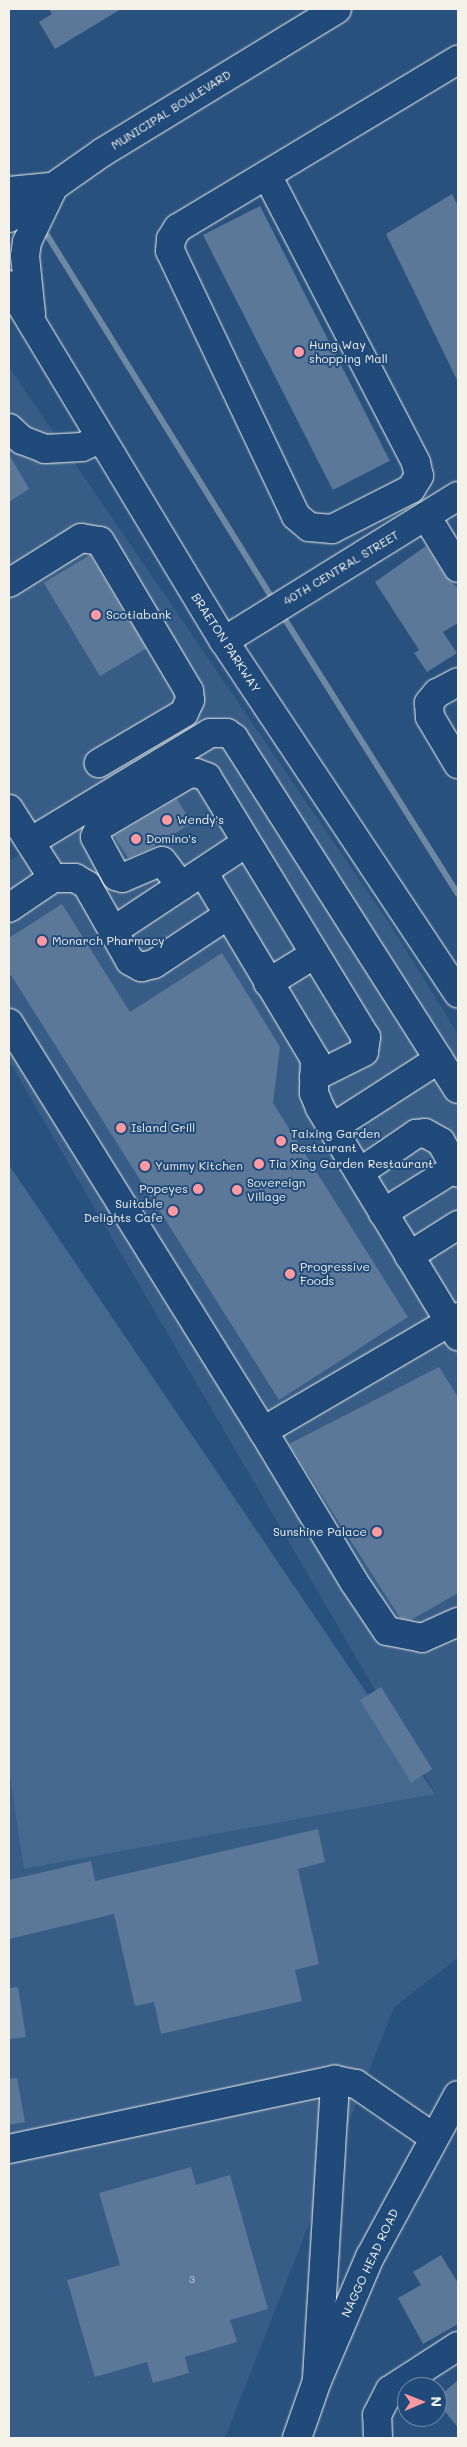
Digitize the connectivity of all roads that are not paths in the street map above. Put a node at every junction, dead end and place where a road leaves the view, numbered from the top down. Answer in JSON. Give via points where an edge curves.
{"nodes":[{"id":1,"x":337,"y":9,"type":"edge"},
{"id":2,"x":458,"y":60,"type":"edge"},
{"id":3,"x":267,"y":175,"type":"junction"},
{"id":4,"x":54,"y":187,"type":"junction"},
{"id":5,"x":9,"y":191,"type":"edge"},
{"id":6,"x":9,"y":218,"type":"edge"},
{"id":7,"x":9,"y":285,"type":"edge"},
{"id":8,"x":9,"y":304,"type":"edge"},
{"id":9,"x":32,"y":322,"type":"junction"},
{"id":10,"x":9,"y":428,"type":"edge"},
{"id":11,"x":100,"y":439,"type":"junction"},
{"id":12,"x":458,"y":496,"type":"edge"},
{"id":13,"x":426,"y":516,"type":"junction"},
{"id":14,"x":458,"y":568,"type":"edge"},
{"id":15,"x":9,"y":583,"type":"edge"},
{"id":16,"x":224,"y":641,"type":"junction"},
{"id":17,"x":448,"y":687,"type":"edge"},
{"id":18,"x":99,"y":763,"type":"dead end"},
{"id":19,"x":458,"y":764,"type":"edge"},
{"id":20,"x":9,"y":809,"type":"edge"},
{"id":21,"x":30,"y":842,"type":"junction"},
{"id":22,"x":246,"y":843,"type":"junction"},
{"id":23,"x":53,"y":878,"type":"junction"},
{"id":24,"x":192,"y":879,"type":"junction"},
{"id":25,"x":9,"y":908,"type":"edge"},
{"id":26,"x":228,"y":915,"type":"junction"},
{"id":27,"x":113,"y":931,"type":"junction"},
{"id":28,"x":315,"y":954,"type":"junction"},
{"id":29,"x":268,"y":983,"type":"junction"},
{"id":30,"x":458,"y":993,"type":"edge"},
{"id":31,"x":9,"y":1023,"type":"edge"},
{"id":32,"x":439,"y":1059,"type":"junction"},
{"id":33,"x":314,"y":1077,"type":"junction"},
{"id":34,"x":458,"y":1090,"type":"edge"},
{"id":35,"x":332,"y":1128,"type":"junction"},
{"id":36,"x":457,"y":1171,"type":"edge"},
{"id":37,"x":360,"y":1172,"type":"junction"},
{"id":38,"x":383,"y":1213,"type":"junction"},
{"id":39,"x":458,"y":1225,"type":"edge"},
{"id":40,"x":409,"y":1256,"type":"junction"},
{"id":41,"x":453,"y":1314,"type":"edge"},
{"id":42,"x":263,"y":1431,"type":"junction"},
{"id":43,"x":458,"y":1622,"type":"edge"},
{"id":44,"x":335,"y":2080,"type":"junction"},
{"id":45,"x":458,"y":2095,"type":"edge"},
{"id":46,"x":433,"y":2137,"type":"junction"},
{"id":47,"x":9,"y":2149,"type":"edge"},
{"id":48,"x":458,"y":2346,"type":"edge"},
{"id":49,"x":316,"y":2381,"type":"junction"},
{"id":50,"x":297,"y":2438,"type":"edge"},
{"id":51,"x":378,"y":2438,"type":"edge"}],
"edges":[{"from":1,"to":4,"type":"main road","name":"MUNICIPAL BOULEVARD","via":[[103,152]]},
{"from":2,"to":3,"type":"main road"},
{"from":3,"to":3,"type":"main road","via":[[420,476],[411,489],[332,529],[309,527],[296,516],[170,251],[171,239],[178,228]]},
{"from":4,"to":5,"type":"main road"},
{"from":4,"to":6,"type":"main road","name":"MUNICIPAL BOULEVARD"},
{"from":4,"to":9,"type":"main road","via":[[27,242],[25,256]]},
{"from":7,"to":9,"type":"main road","name":"BRAETON PARKWAY"},
{"from":8,"to":9,"type":"main road"},
{"from":9,"to":11,"type":"main road","name":"BRAETON PARKWAY"},
{"from":10,"to":11,"type":"main road","via":[[22,440],[45,449],[82,447]]},
{"from":11,"to":16,"type":"main road","name":"BRAETON PARKWAY"},
{"from":12,"to":13,"type":"main road","name":"40TH CENTRAL STREET"},
{"from":13,"to":14,"type":"main road"},
{"from":13,"to":16,"type":"main road","name":"40TH CENTRAL STREET"},
{"from":15,"to":18,"type":"main road","via":[[81,538],[100,541],[189,691],[190,700],[184,713]]},
{"from":16,"to":30,"type":"main road","name":"BRAETON PARKWAY"},
{"from":17,"to":19,"type":"main road","via":[[429,703],[430,717]]},
{"from":20,"to":21,"type":"main road"},
{"from":21,"to":23,"type":"main road"},
{"from":21,"to":32,"type":"main road","via":[[210,733],[227,733],[234,738]]},
{"from":22,"to":24,"type":"main road"},
{"from":22,"to":24,"type":"main road","via":[[207,777],[200,774],[188,774],[100,826],[95,837],[116,876],[122,878],[162,861]]},
{"from":22,"to":28,"type":"main road"},
{"from":23,"to":25,"type":"main road"},
{"from":23,"to":27,"type":"main road","via":[[75,878],[87,885]]},
{"from":24,"to":26,"type":"main road"},
{"from":24,"to":27,"type":"main road"},
{"from":26,"to":27,"type":"main road","via":[[146,967],[130,961]]},
{"from":26,"to":29,"type":"main road"},
{"from":28,"to":29,"type":"main road"},
{"from":28,"to":33,"type":"main road","via":[[366,1037],[367,1045],[364,1052]]},
{"from":29,"to":33,"type":"main road","via":[[315,1059]]},
{"from":31,"to":42,"type":"main road"},
{"from":32,"to":34,"type":"main road"},
{"from":32,"to":35,"type":"main road"},
{"from":33,"to":35,"type":"main road","via":[[317,1101]]},
{"from":35,"to":37,"type":"main road"},
{"from":36,"to":37,"type":"main road","via":[[438,1139],[421,1133]]},
{"from":36,"to":38,"type":"main road"},
{"from":37,"to":38,"type":"main road"},
{"from":38,"to":40,"type":"main road"},
{"from":39,"to":40,"type":"main road"},
{"from":40,"to":41,"type":"main road"},
{"from":41,"to":42,"type":"main road"},
{"from":42,"to":43,"type":"main road","via":[[388,1630],[422,1638]]},
{"from":44,"to":46,"type":"main road","via":[[356,2084]]},
{"from":44,"to":47,"type":"main road"},
{"from":44,"to":49,"type":"main road"},
{"from":45,"to":46,"type":"main road","name":"NAGGO HEAD ROAD"},
{"from":46,"to":49,"type":"main road","name":"NAGGO HEAD ROAD","via":[[370,2258]]},
{"from":48,"to":51,"type":"main road","via":[[390,2390],[377,2415]]},
{"from":49,"to":50,"type":"main road","name":"NAGGO HEAD ROAD"}]}
